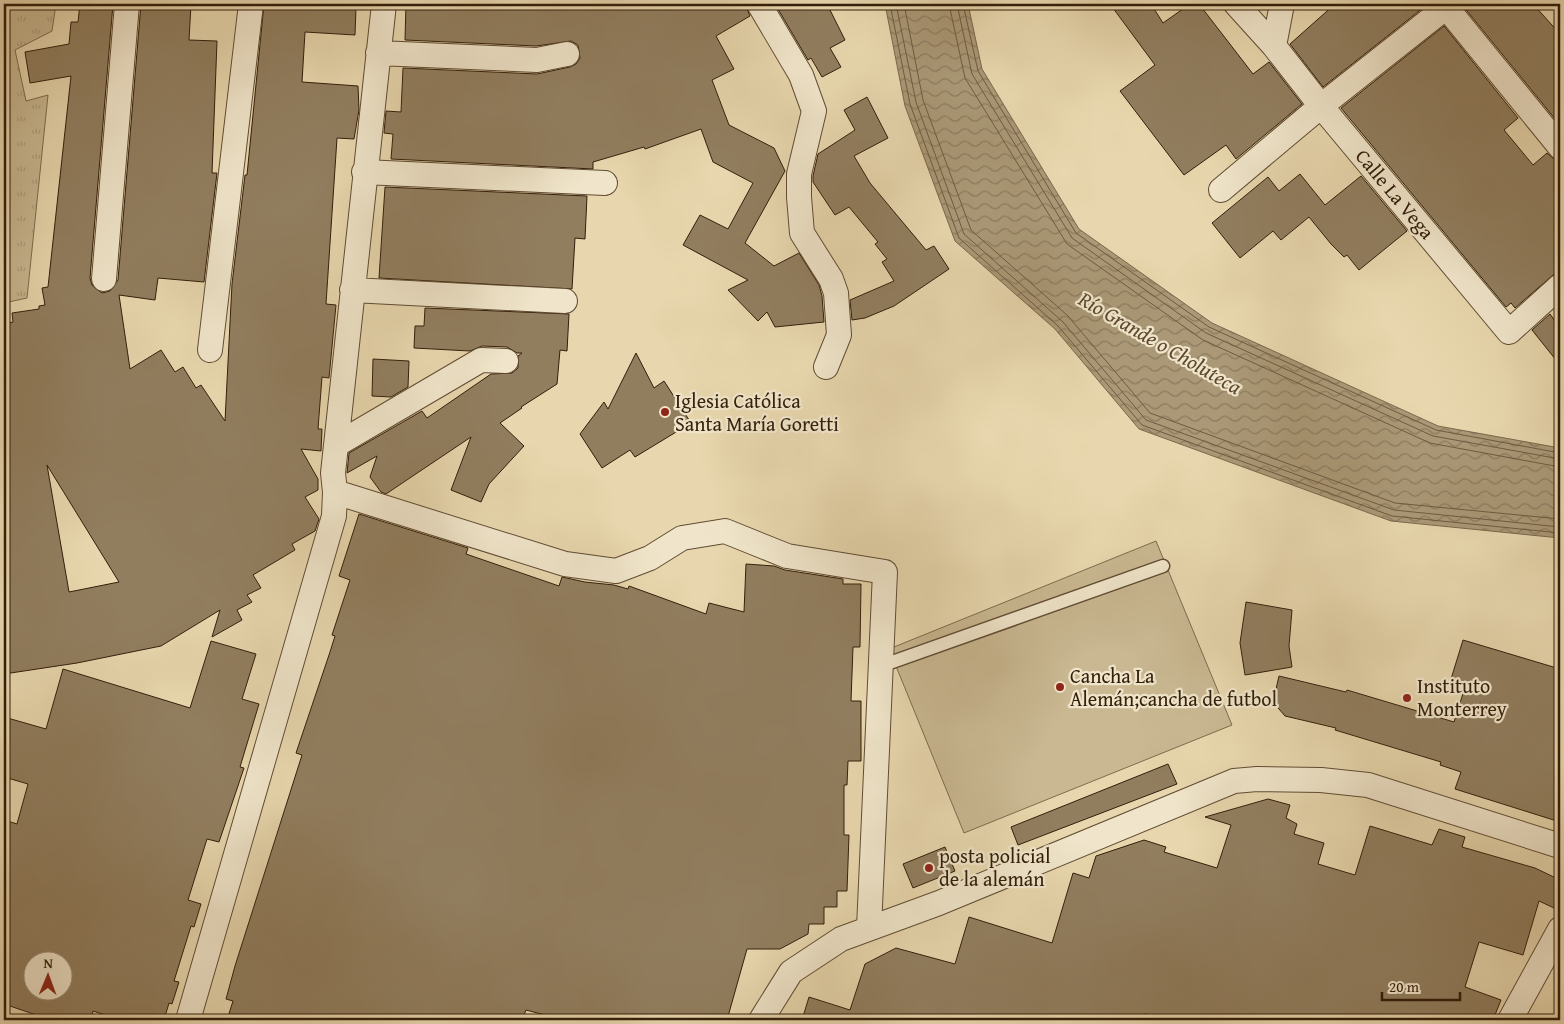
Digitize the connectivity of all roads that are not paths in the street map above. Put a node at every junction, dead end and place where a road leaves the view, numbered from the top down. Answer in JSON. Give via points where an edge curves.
{"nodes":[{"id":1,"x":127,"y":4,"type":"edge"},
{"id":2,"x":252,"y":4,"type":"edge"},
{"id":3,"x":384,"y":4,"type":"edge"},
{"id":4,"x":759,"y":4,"type":"edge"},
{"id":5,"x":1236,"y":4,"type":"edge"},
{"id":6,"x":1282,"y":4,"type":"edge"},
{"id":7,"x":1448,"y":5,"type":"edge"},
{"id":8,"x":1274,"y":46,"type":"junction"},
{"id":9,"x":378,"y":54,"type":"junction"},
{"id":10,"x":568,"y":54,"type":"dead end"},
{"id":11,"x":1321,"y":106,"type":"junction"},
{"id":12,"x":1560,"y":147,"type":"edge"},
{"id":13,"x":364,"y":172,"type":"junction"},
{"id":14,"x":605,"y":183,"type":"dead end"},
{"id":15,"x":1221,"y":190,"type":"dead end"},
{"id":16,"x":104,"y":280,"type":"dead end"},
{"id":17,"x":1560,"y":286,"type":"edge"},
{"id":18,"x":352,"y":290,"type":"junction"},
{"id":19,"x":565,"y":301,"type":"dead end"},
{"id":20,"x":210,"y":350,"type":"dead end"},
{"id":21,"x":506,"y":361,"type":"dead end"},
{"id":22,"x":826,"y":368,"type":"dead end"},
{"id":23,"x":336,"y":445,"type":"junction"},
{"id":24,"x":335,"y":492,"type":"junction"},
{"id":25,"x":1162,"y":566,"type":"dead end"},
{"id":26,"x":881,"y":666,"type":"junction"},
{"id":27,"x":1560,"y":846,"type":"edge"},
{"id":28,"x":869,"y":928,"type":"junction"},
{"id":29,"x":1560,"y":929,"type":"edge"},
{"id":30,"x":188,"y":1020,"type":"edge"},
{"id":31,"x":761,"y":1020,"type":"edge"},
{"id":32,"x":1510,"y":1020,"type":"edge"}],
"edges":[{"from":1,"to":16,"type":"street"},
{"from":2,"to":20,"type":"street"},
{"from":3,"to":9,"type":"street"},
{"from":4,"to":22,"type":"street","via":[[801,75],[814,111],[799,174],[800,197],[802,234],[831,279],[836,293],[839,335]]},
{"from":5,"to":8,"type":"street","name":"Calle La Vega"},
{"from":6,"to":8,"type":"street"},
{"from":7,"to":11,"type":"street"},
{"from":7,"to":12,"type":"street"},
{"from":8,"to":11,"type":"street","name":"Calle La Vega"},
{"from":9,"to":10,"type":"street","via":[[537,60]]},
{"from":9,"to":13,"type":"street"},
{"from":11,"to":15,"type":"street"},
{"from":11,"to":17,"type":"street","name":"Calle La Vega","via":[[1509,332]]},
{"from":13,"to":14,"type":"street"},
{"from":13,"to":18,"type":"street"},
{"from":18,"to":19,"type":"street"},
{"from":18,"to":23,"type":"street"},
{"from":21,"to":23,"type":"street","via":[[481,360]]},
{"from":23,"to":24,"type":"street"},
{"from":24,"to":26,"type":"street","via":[[565,564],[616,571],[650,558],[682,538],[725,531],[787,556],[885,572]]},
{"from":24,"to":30,"type":"street","via":[[334,516]]},
{"from":25,"to":26,"type":"lane"},
{"from":26,"to":28,"type":"street"},
{"from":27,"to":28,"type":"street","via":[[1368,785],[1321,780],[1234,781],[939,903]]},
{"from":28,"to":31,"type":"street","via":[[841,939],[790,972]]},
{"from":29,"to":32,"type":"street"}]}
